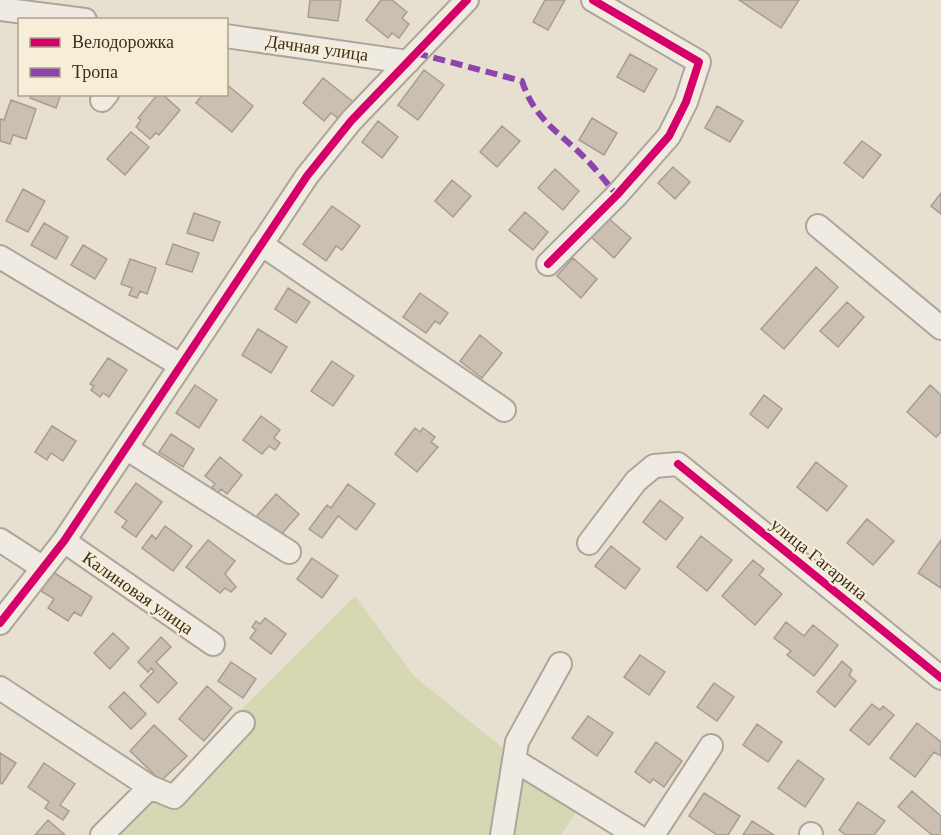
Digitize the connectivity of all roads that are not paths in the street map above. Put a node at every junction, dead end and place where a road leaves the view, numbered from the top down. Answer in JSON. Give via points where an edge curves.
{"nodes":[{"id":1,"x":467,"y":0,"type":"edge"},
{"id":2,"x":593,"y":0,"type":"edge"},
{"id":3,"x":0,"y":9,"type":"edge"},
{"id":4,"x":70,"y":18,"type":"edge"},
{"id":5,"x":228,"y":36,"type":"edge"},
{"id":6,"x":408,"y":62,"type":"junction"},
{"id":7,"x":818,"y":226,"type":"dead end"},
{"id":8,"x":261,"y":244,"type":"junction"},
{"id":9,"x":0,"y":256,"type":"edge"},
{"id":10,"x":548,"y":264,"type":"dead end"},
{"id":11,"x":941,"y":328,"type":"edge"},
{"id":12,"x":180,"y":364,"type":"junction"},
{"id":13,"x":504,"y":410,"type":"dead end"},
{"id":14,"x":126,"y":448,"type":"junction"},
{"id":15,"x":0,"y":540,"type":"edge"},
{"id":16,"x":64,"y":541,"type":"junction"},
{"id":17,"x":589,"y":543,"type":"dead end"},
{"id":18,"x":289,"y":552,"type":"dead end"},
{"id":19,"x":43,"y":568,"type":"junction"},
{"id":20,"x":0,"y":623,"type":"edge"},
{"id":21,"x":213,"y":644,"type":"dead end"},
{"id":22,"x":560,"y":664,"type":"dead end"},
{"id":23,"x":941,"y":678,"type":"edge"},
{"id":24,"x":0,"y":688,"type":"edge"},
{"id":25,"x":243,"y":723,"type":"dead end"},
{"id":26,"x":711,"y":746,"type":"dead end"},
{"id":27,"x":514,"y":760,"type":"junction"},
{"id":28,"x":150,"y":787,"type":"junction"},
{"id":29,"x":102,"y":835,"type":"edge"},
{"id":30,"x":502,"y":835,"type":"edge"},
{"id":31,"x":636,"y":835,"type":"edge"},
{"id":32,"x":653,"y":835,"type":"edge"}],
"edges":[{"from":1,"to":6,"type":"street"},
{"from":2,"to":10,"type":"street","via":[[699,62],[669,136]]},
{"from":3,"to":4,"type":"street"},
{"from":5,"to":6,"type":"street","name":"Дачная улица"},
{"from":6,"to":8,"type":"street","via":[[343,130]]},
{"from":7,"to":11,"type":"street"},
{"from":8,"to":12,"type":"street"},
{"from":8,"to":13,"type":"street"},
{"from":9,"to":12,"type":"street"},
{"from":12,"to":14,"type":"street"},
{"from":14,"to":16,"type":"street"},
{"from":14,"to":18,"type":"street"},
{"from":15,"to":19,"type":"street"},
{"from":16,"to":19,"type":"street"},
{"from":16,"to":21,"type":"street","name":"Калиновая улица"},
{"from":17,"to":23,"type":"street","name":"улица Гагарина","via":[[636,481],[654,466],[678,464]]},
{"from":19,"to":20,"type":"street"},
{"from":22,"to":27,"type":"street","via":[[517,742]]},
{"from":24,"to":28,"type":"street"},
{"from":25,"to":28,"type":"street","via":[[174,797]]},
{"from":26,"to":32,"type":"street"},
{"from":27,"to":30,"type":"street"},
{"from":27,"to":31,"type":"street"},
{"from":28,"to":29,"type":"street"}]}
